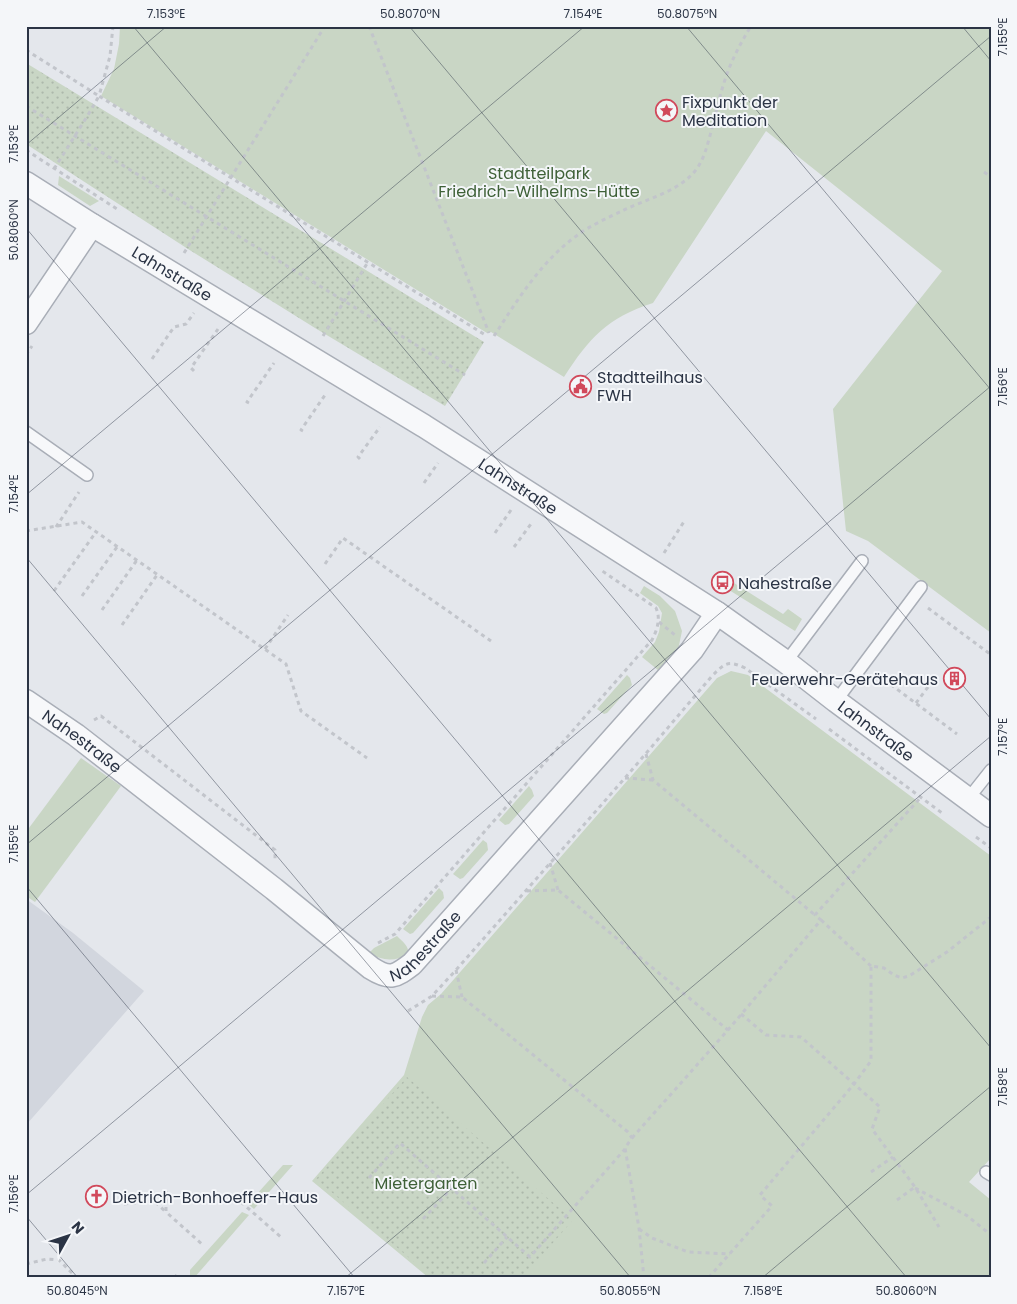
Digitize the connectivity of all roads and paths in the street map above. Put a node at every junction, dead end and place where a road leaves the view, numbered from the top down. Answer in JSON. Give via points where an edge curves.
{"nodes":[{"id":1,"x":113,"y":26,"type":"edge"},
{"id":2,"x":325,"y":26,"type":"edge"},
{"id":3,"x":369,"y":26,"type":"edge"},
{"id":4,"x":751,"y":26,"type":"edge"},
{"id":5,"x":26,"y":50,"type":"edge"},
{"id":6,"x":99,"y":96,"type":"junction"},
{"id":7,"x":26,"y":106,"type":"edge"},
{"id":8,"x":75,"y":136,"type":"junction"},
{"id":9,"x":54,"y":169,"type":"dead end"},
{"id":10,"x":984,"y":172,"type":"dead end"},
{"id":11,"x":991,"y":177,"type":"edge"},
{"id":12,"x":231,"y":178,"type":"junction"},
{"id":13,"x":26,"y":183,"type":"edge"},
{"id":14,"x":206,"y":218,"type":"junction"},
{"id":15,"x":92,"y":224,"type":"junction"},
{"id":16,"x":368,"y":262,"type":"junction"},
{"id":17,"x":172,"y":272,"type":"junction"},
{"id":18,"x":345,"y":301,"type":"junction"},
{"id":19,"x":194,"y":313,"type":"dead end"},
{"id":20,"x":26,"y":323,"type":"edge"},
{"id":21,"x":219,"y":328,"type":"dead end"},
{"id":22,"x":494,"y":336,"type":"dead end"},
{"id":23,"x":323,"y":337,"type":"dead end"},
{"id":24,"x":152,"y":359,"type":"dead end"},
{"id":25,"x":274,"y":362,"type":"dead end"},
{"id":26,"x":194,"y":371,"type":"dead end"},
{"id":27,"x":465,"y":374,"type":"dead end"},
{"id":28,"x":326,"y":394,"type":"dead end"},
{"id":29,"x":249,"y":403,"type":"dead end"},
{"id":30,"x":380,"y":427,"type":"dead end"},
{"id":31,"x":303,"y":431,"type":"dead end"},
{"id":32,"x":26,"y":432,"type":"edge"},
{"id":33,"x":360,"y":459,"type":"dead end"},
{"id":34,"x":438,"y":463,"type":"dead end"},
{"id":35,"x":87,"y":475,"type":"dead end"},
{"id":36,"x":424,"y":482,"type":"dead end"},
{"id":37,"x":82,"y":489,"type":"dead end"},
{"id":38,"x":510,"y":510,"type":"dead end"},
{"id":39,"x":685,"y":520,"type":"dead end"},
{"id":40,"x":531,"y":524,"type":"dead end"},
{"id":41,"x":56,"y":527,"type":"junction"},
{"id":42,"x":26,"y":530,"type":"edge"},
{"id":43,"x":96,"y":532,"type":"junction"},
{"id":44,"x":495,"y":533,"type":"dead end"},
{"id":45,"x":117,"y":547,"type":"junction"},
{"id":46,"x":514,"y":547,"type":"dead end"},
{"id":47,"x":137,"y":560,"type":"junction"},
{"id":48,"x":862,"y":561,"type":"dead end"},
{"id":49,"x":325,"y":564,"type":"dead end"},
{"id":50,"x":652,"y":572,"type":"junction"},
{"id":51,"x":157,"y":574,"type":"junction"},
{"id":52,"x":922,"y":586,"type":"dead end"},
{"id":53,"x":54,"y":591,"type":"dead end"},
{"id":54,"x":82,"y":596,"type":"dead end"},
{"id":55,"x":914,"y":597,"type":"junction"},
{"id":56,"x":656,"y":608,"type":"dead end"},
{"id":57,"x":102,"y":610,"type":"dead end"},
{"id":58,"x":717,"y":613,"type":"junction"},
{"id":59,"x":288,"y":616,"type":"dead end"},
{"id":60,"x":122,"y":624,"type":"dead end"},
{"id":61,"x":491,"y":641,"type":"dead end"},
{"id":62,"x":265,"y":649,"type":"junction"},
{"id":63,"x":990,"y":654,"type":"edge"},
{"id":64,"x":786,"y":662,"type":"junction"},
{"id":65,"x":864,"y":664,"type":"junction"},
{"id":66,"x":928,"y":687,"type":"dead end"},
{"id":67,"x":26,"y":701,"type":"edge"},
{"id":68,"x":836,"y":701,"type":"junction"},
{"id":69,"x":916,"y":703,"type":"junction"},
{"id":70,"x":818,"y":721,"type":"dead end"},
{"id":71,"x":825,"y":726,"type":"dead end"},
{"id":72,"x":957,"y":734,"type":"dead end"},
{"id":73,"x":645,"y":754,"type":"junction"},
{"id":74,"x":367,"y":758,"type":"dead end"},
{"id":75,"x":991,"y":770,"type":"edge"},
{"id":76,"x":625,"y":778,"type":"junction"},
{"id":77,"x":653,"y":780,"type":"junction"},
{"id":78,"x":921,"y":797,"type":"junction"},
{"id":79,"x":968,"y":799,"type":"junction"},
{"id":80,"x":944,"y":814,"type":"dead end"},
{"id":81,"x":991,"y":816,"type":"edge"},
{"id":82,"x":975,"y":837,"type":"dead end"},
{"id":83,"x":991,"y":848,"type":"edge"},
{"id":84,"x":550,"y":863,"type":"junction"},
{"id":85,"x":526,"y":890,"type":"junction"},
{"id":86,"x":558,"y":890,"type":"junction"},
{"id":87,"x":815,"y":915,"type":"junction"},
{"id":88,"x":991,"y":917,"type":"edge"},
{"id":89,"x":821,"y":920,"type":"junction"},
{"id":90,"x":374,"y":944,"type":"dead end"},
{"id":91,"x":871,"y":966,"type":"junction"},
{"id":92,"x":456,"y":970,"type":"junction"},
{"id":93,"x":432,"y":996,"type":"junction"},
{"id":94,"x":462,"y":997,"type":"junction"},
{"id":95,"x":408,"y":1011,"type":"dead end"},
{"id":96,"x":741,"y":1014,"type":"junction"},
{"id":97,"x":728,"y":1030,"type":"junction"},
{"id":98,"x":854,"y":1084,"type":"junction"},
{"id":99,"x":632,"y":1138,"type":"junction"},
{"id":100,"x":625,"y":1148,"type":"junction"},
{"id":101,"x":893,"y":1156,"type":"junction"},
{"id":102,"x":871,"y":1172,"type":"dead end"},
{"id":103,"x":369,"y":1178,"type":"dead end"},
{"id":104,"x":915,"y":1187,"type":"junction"},
{"id":105,"x":452,"y":1188,"type":"junction"},
{"id":106,"x":166,"y":1191,"type":"dead end"},
{"id":107,"x":897,"y":1200,"type":"dead end"},
{"id":108,"x":241,"y":1202,"type":"dead end"},
{"id":109,"x":124,"y":1204,"type":"dead end"},
{"id":110,"x":166,"y":1212,"type":"junction"},
{"id":111,"x":423,"y":1220,"type":"dead end"},
{"id":112,"x":939,"y":1227,"type":"dead end"},
{"id":113,"x":639,"y":1228,"type":"junction"},
{"id":114,"x":991,"y":1235,"type":"edge"},
{"id":115,"x":507,"y":1237,"type":"junction"},
{"id":116,"x":282,"y":1238,"type":"dead end"},
{"id":117,"x":203,"y":1245,"type":"dead end"},
{"id":118,"x":730,"y":1254,"type":"junction"},
{"id":119,"x":484,"y":1263,"type":"dead end"},
{"id":120,"x":26,"y":1264,"type":"edge"},
{"id":121,"x":77,"y":1278,"type":"edge"},
{"id":122,"x":644,"y":1278,"type":"edge"},
{"id":123,"x":710,"y":1278,"type":"edge"}],
"edges":[{"from":1,"to":6,"type":"path","via":[[110,56]]},
{"from":2,"to":12,"type":"path"},
{"from":3,"to":16,"type":"path","via":[[488,335]]},
{"from":4,"to":22,"type":"path","via":[[727,74],[705,152],[695,171],[664,193],[579,234],[551,257],[534,277]]},
{"from":5,"to":6,"type":"path"},
{"from":6,"to":8,"type":"path"},
{"from":6,"to":12,"type":"path"},
{"from":7,"to":8,"type":"path"},
{"from":8,"to":9,"type":"path"},
{"from":8,"to":14,"type":"path"},
{"from":10,"to":11,"type":"path"},
{"from":12,"to":14,"type":"path"},
{"from":12,"to":16,"type":"path"},
{"from":13,"to":15,"type":"street","name":"Lahnstraße"},
{"from":14,"to":17,"type":"path"},
{"from":14,"to":18,"type":"path"},
{"from":15,"to":17,"type":"street","name":"Lahnstraße"},
{"from":15,"to":20,"type":"street"},
{"from":16,"to":18,"type":"path"},
{"from":17,"to":50,"type":"street","name":"Lahnstraße","via":[[424,426]]},
{"from":18,"to":23,"type":"path"},
{"from":18,"to":27,"type":"path"},
{"from":19,"to":24,"type":"path","via":[[186,324],[174,327]]},
{"from":21,"to":26,"type":"path","via":[[191,368]]},
{"from":25,"to":29,"type":"path"},
{"from":28,"to":31,"type":"path"},
{"from":30,"to":33,"type":"path","via":[[358,457]]},
{"from":32,"to":35,"type":"lane"},
{"from":34,"to":36,"type":"path"},
{"from":37,"to":41,"type":"path"},
{"from":38,"to":44,"type":"path"},
{"from":39,"to":50,"type":"path"},
{"from":40,"to":46,"type":"path"},
{"from":41,"to":42,"type":"path"},
{"from":41,"to":43,"type":"path","via":[[82,522]]},
{"from":43,"to":45,"type":"path"},
{"from":43,"to":53,"type":"path"},
{"from":45,"to":47,"type":"path"},
{"from":45,"to":54,"type":"path"},
{"from":47,"to":51,"type":"path"},
{"from":47,"to":57,"type":"path"},
{"from":48,"to":64,"type":"lane"},
{"from":49,"to":61,"type":"path","via":[[343,538]]},
{"from":50,"to":58,"type":"street","name":"Lahnstraße"},
{"from":51,"to":60,"type":"path"},
{"from":51,"to":62,"type":"path"},
{"from":52,"to":55,"type":"lane"},
{"from":55,"to":63,"type":"path"},
{"from":55,"to":65,"type":"lane"},
{"from":56,"to":90,"type":"path","via":[[659,614],[652,640],[395,934]]},
{"from":58,"to":64,"type":"street","name":"Lahnstraße"},
{"from":58,"to":67,"type":"street","name":"Nahestraße","via":[[692,650],[412,964],[390,976],[371,968],[145,788]]},
{"from":59,"to":62,"type":"path"},
{"from":62,"to":74,"type":"path","via":[[286,664],[301,711]]},
{"from":64,"to":68,"type":"street","name":"Lahnstraße"},
{"from":65,"to":68,"type":"lane"},
{"from":65,"to":69,"type":"path"},
{"from":66,"to":69,"type":"path"},
{"from":68,"to":79,"type":"street","name":"Lahnstraße"},
{"from":69,"to":72,"type":"path"},
{"from":70,"to":73,"type":"path","via":[[745,668],[734,663],[726,664]]},
{"from":71,"to":78,"type":"path"},
{"from":73,"to":76,"type":"path"},
{"from":73,"to":77,"type":"path"},
{"from":75,"to":79,"type":"lane"},
{"from":76,"to":77,"type":"path"},
{"from":76,"to":84,"type":"path"},
{"from":77,"to":87,"type":"path"},
{"from":78,"to":80,"type":"path"},
{"from":78,"to":87,"type":"path"},
{"from":79,"to":81,"type":"street","name":"Lahnstraße"},
{"from":82,"to":83,"type":"path"},
{"from":84,"to":85,"type":"path"},
{"from":84,"to":86,"type":"path"},
{"from":85,"to":86,"type":"path"},
{"from":85,"to":92,"type":"path"},
{"from":86,"to":97,"type":"path"},
{"from":87,"to":89,"type":"path"},
{"from":88,"to":91,"type":"path","via":[[947,952],[909,976],[902,978],[884,968]]},
{"from":89,"to":91,"type":"path"},
{"from":89,"to":96,"type":"path"},
{"from":91,"to":98,"type":"path","via":[[871,1061]]},
{"from":92,"to":93,"type":"path"},
{"from":92,"to":94,"type":"path"},
{"from":93,"to":94,"type":"path"},
{"from":93,"to":95,"type":"path"},
{"from":94,"to":99,"type":"path"},
{"from":96,"to":97,"type":"path"},
{"from":96,"to":98,"type":"path","via":[[766,1036],[801,1036]]},
{"from":97,"to":99,"type":"path"},
{"from":98,"to":101,"type":"path","via":[[880,1107],[872,1129]]},
{"from":98,"to":118,"type":"path","via":[[760,1195],[772,1206]]},
{"from":99,"to":100,"type":"path"},
{"from":100,"to":113,"type":"path"},
{"from":100,"to":115,"type":"path","via":[[530,1257]]},
{"from":101,"to":102,"type":"path"},
{"from":101,"to":104,"type":"path"},
{"from":103,"to":105,"type":"path","via":[[400,1143]]},
{"from":104,"to":107,"type":"path"},
{"from":104,"to":112,"type":"path"},
{"from":104,"to":114,"type":"path","via":[[966,1215]]},
{"from":105,"to":111,"type":"path"},
{"from":105,"to":115,"type":"path"},
{"from":106,"to":110,"type":"path"},
{"from":108,"to":116,"type":"path"},
{"from":109,"to":110,"type":"path","via":[[154,1201]]},
{"from":110,"to":117,"type":"path"},
{"from":113,"to":118,"type":"path","via":[[652,1238],[688,1252]]},
{"from":113,"to":122,"type":"path"},
{"from":115,"to":119,"type":"path"},
{"from":118,"to":123,"type":"path"},
{"from":120,"to":121,"type":"path","via":[[59,1260]]}]}
